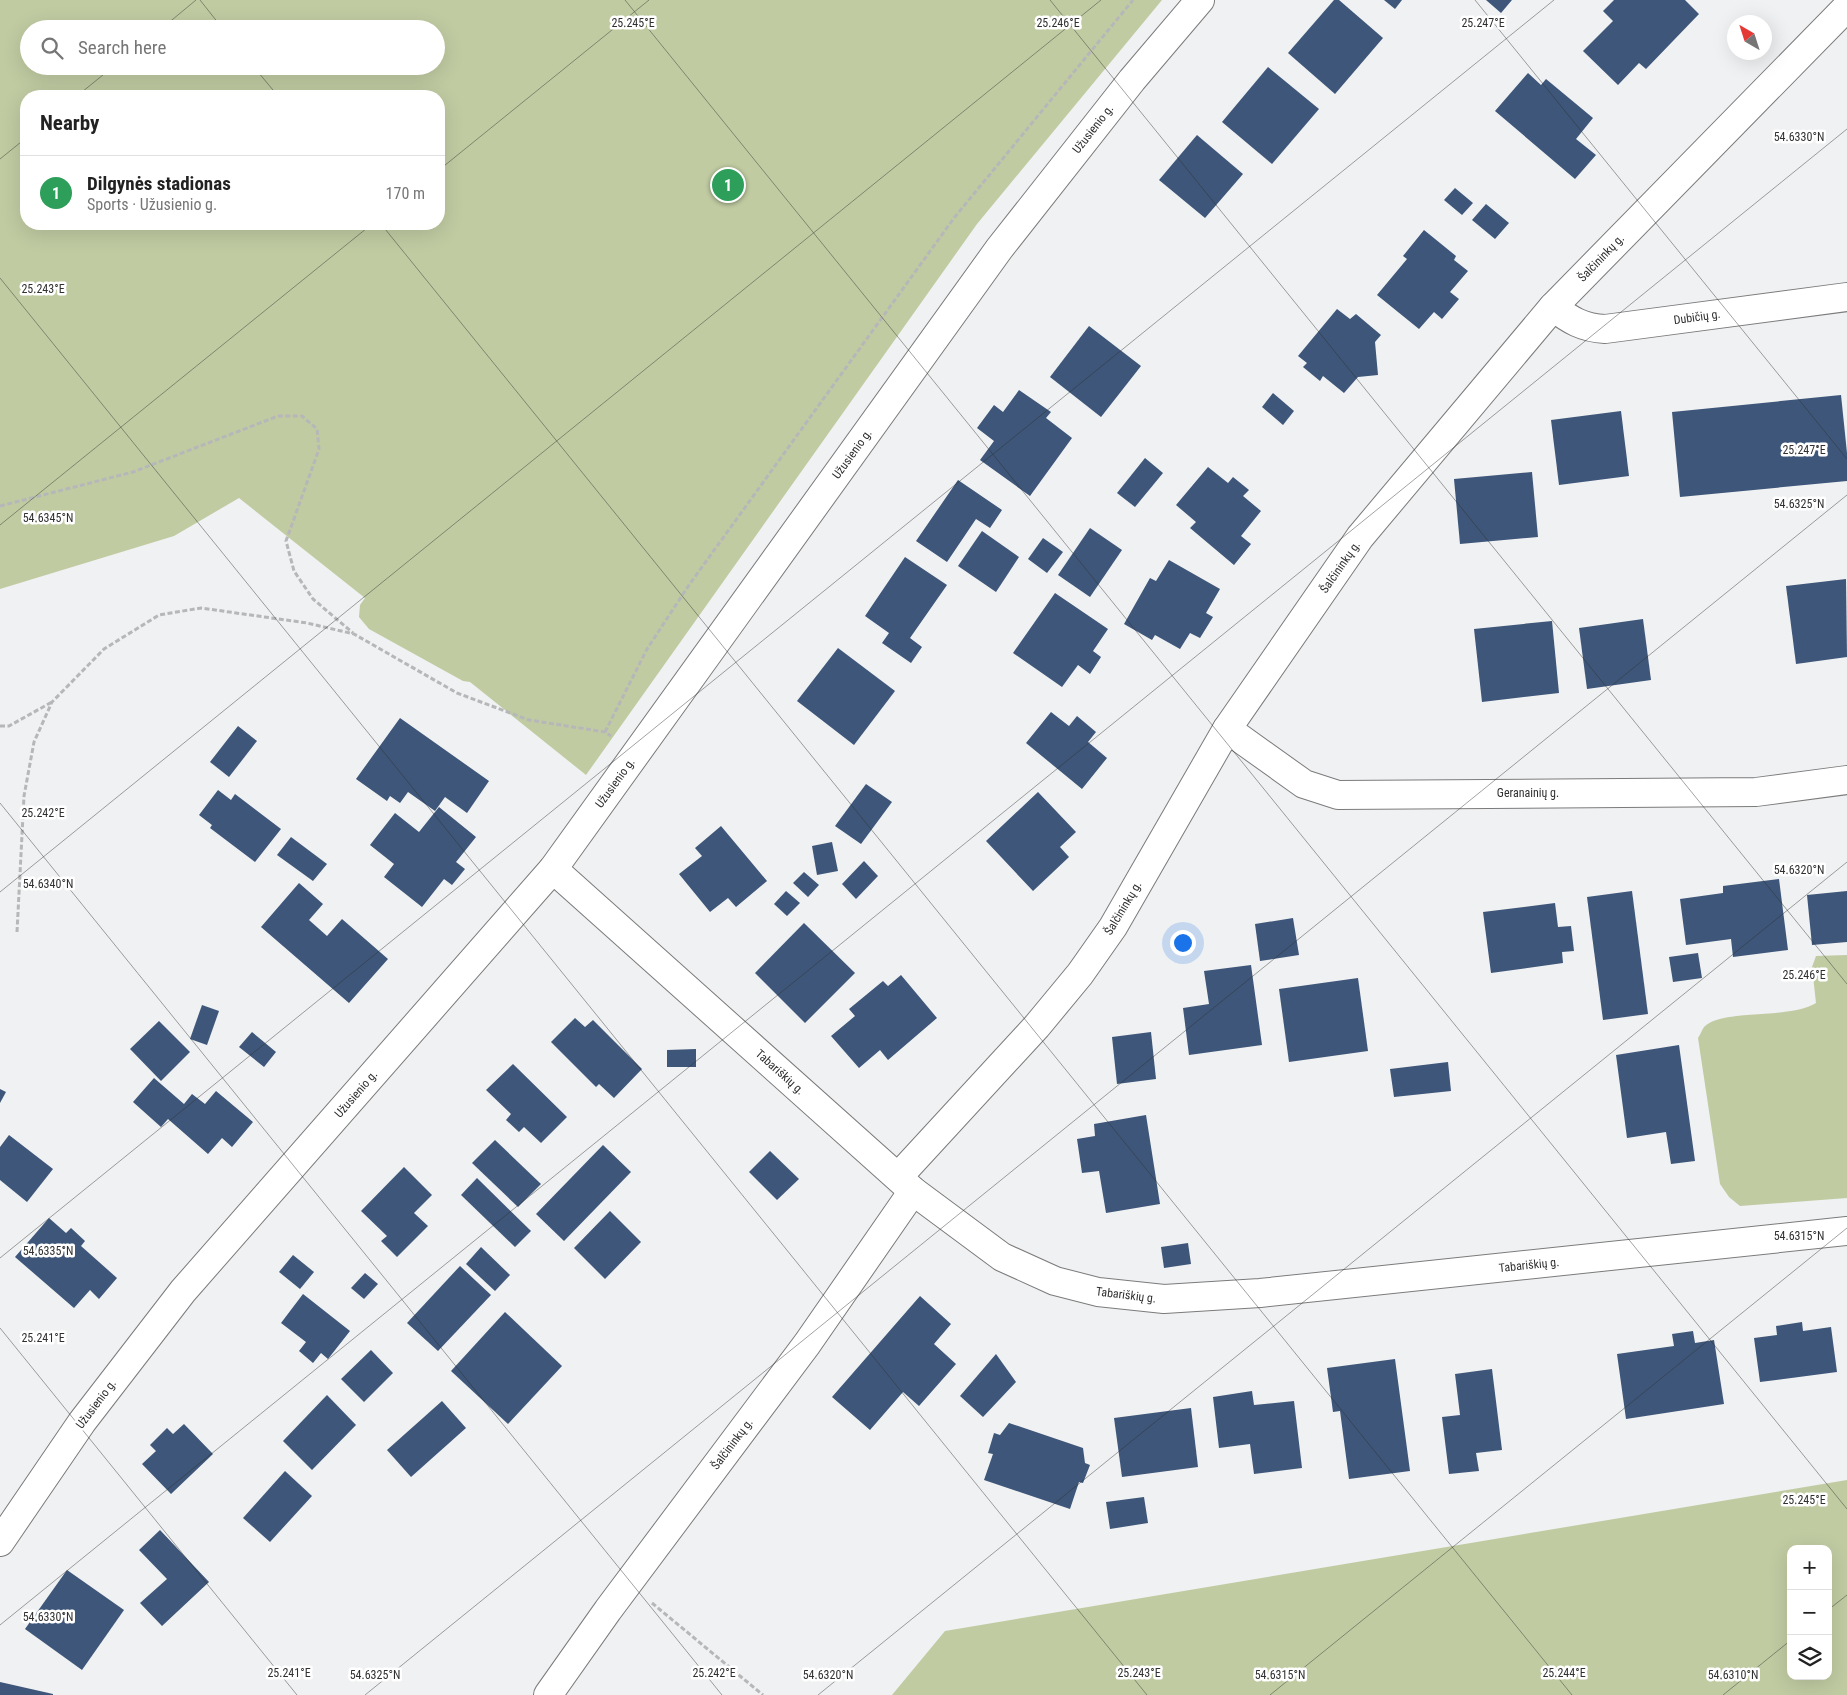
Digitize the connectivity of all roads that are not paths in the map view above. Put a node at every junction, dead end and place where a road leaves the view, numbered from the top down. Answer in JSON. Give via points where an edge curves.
{"nodes":[{"id":1,"x":1200,"y":0,"type":"edge"},
{"id":2,"x":1847,"y":7,"type":"edge"},
{"id":3,"x":1847,"y":297,"type":"edge"},
{"id":4,"x":1553,"y":307,"type":"junction"},
{"id":5,"x":1227,"y":729,"type":"junction"},
{"id":6,"x":1847,"y":780,"type":"edge"},
{"id":7,"x":552,"y":869,"type":"junction"},
{"id":8,"x":906,"y":1184,"type":"junction"},
{"id":9,"x":1847,"y":1232,"type":"edge"},
{"id":10,"x":0,"y":1542,"type":"edge"},
{"id":11,"x":548,"y":1695,"type":"edge"}],
"edges":[{"from":1,"to":7,"type":"street","name":"Užusienio g.","via":[[1132,80],[998,250]]},
{"from":2,"to":4,"type":"street","name":"Šalčininkų g."},
{"from":3,"to":4,"type":"street","name":"Dubičių g.","via":[[1605,329],[1588,328]]},
{"from":4,"to":5,"type":"street","name":"Šalčininkų g.","via":[[1360,537]]},
{"from":5,"to":6,"type":"street","name":"Geranainių g.","via":[[1304,784],[1338,795],[1756,792]]},
{"from":5,"to":8,"type":"street","name":"Šalčininkų g.","via":[[1113,927],[1080,974]]},
{"from":7,"to":8,"type":"street","name":"Tabariškių g."},
{"from":7,"to":10,"type":"street","name":"Užusienio g.","via":[[183,1291],[82,1422]]},
{"from":8,"to":9,"type":"street","name":"Tabariškių g.","via":[[1002,1257],[1055,1281],[1098,1292],[1164,1300],[1260,1293]]},
{"from":8,"to":11,"type":"street","name":"Šalčininkų g.","via":[[807,1344],[628,1582]]}]}
